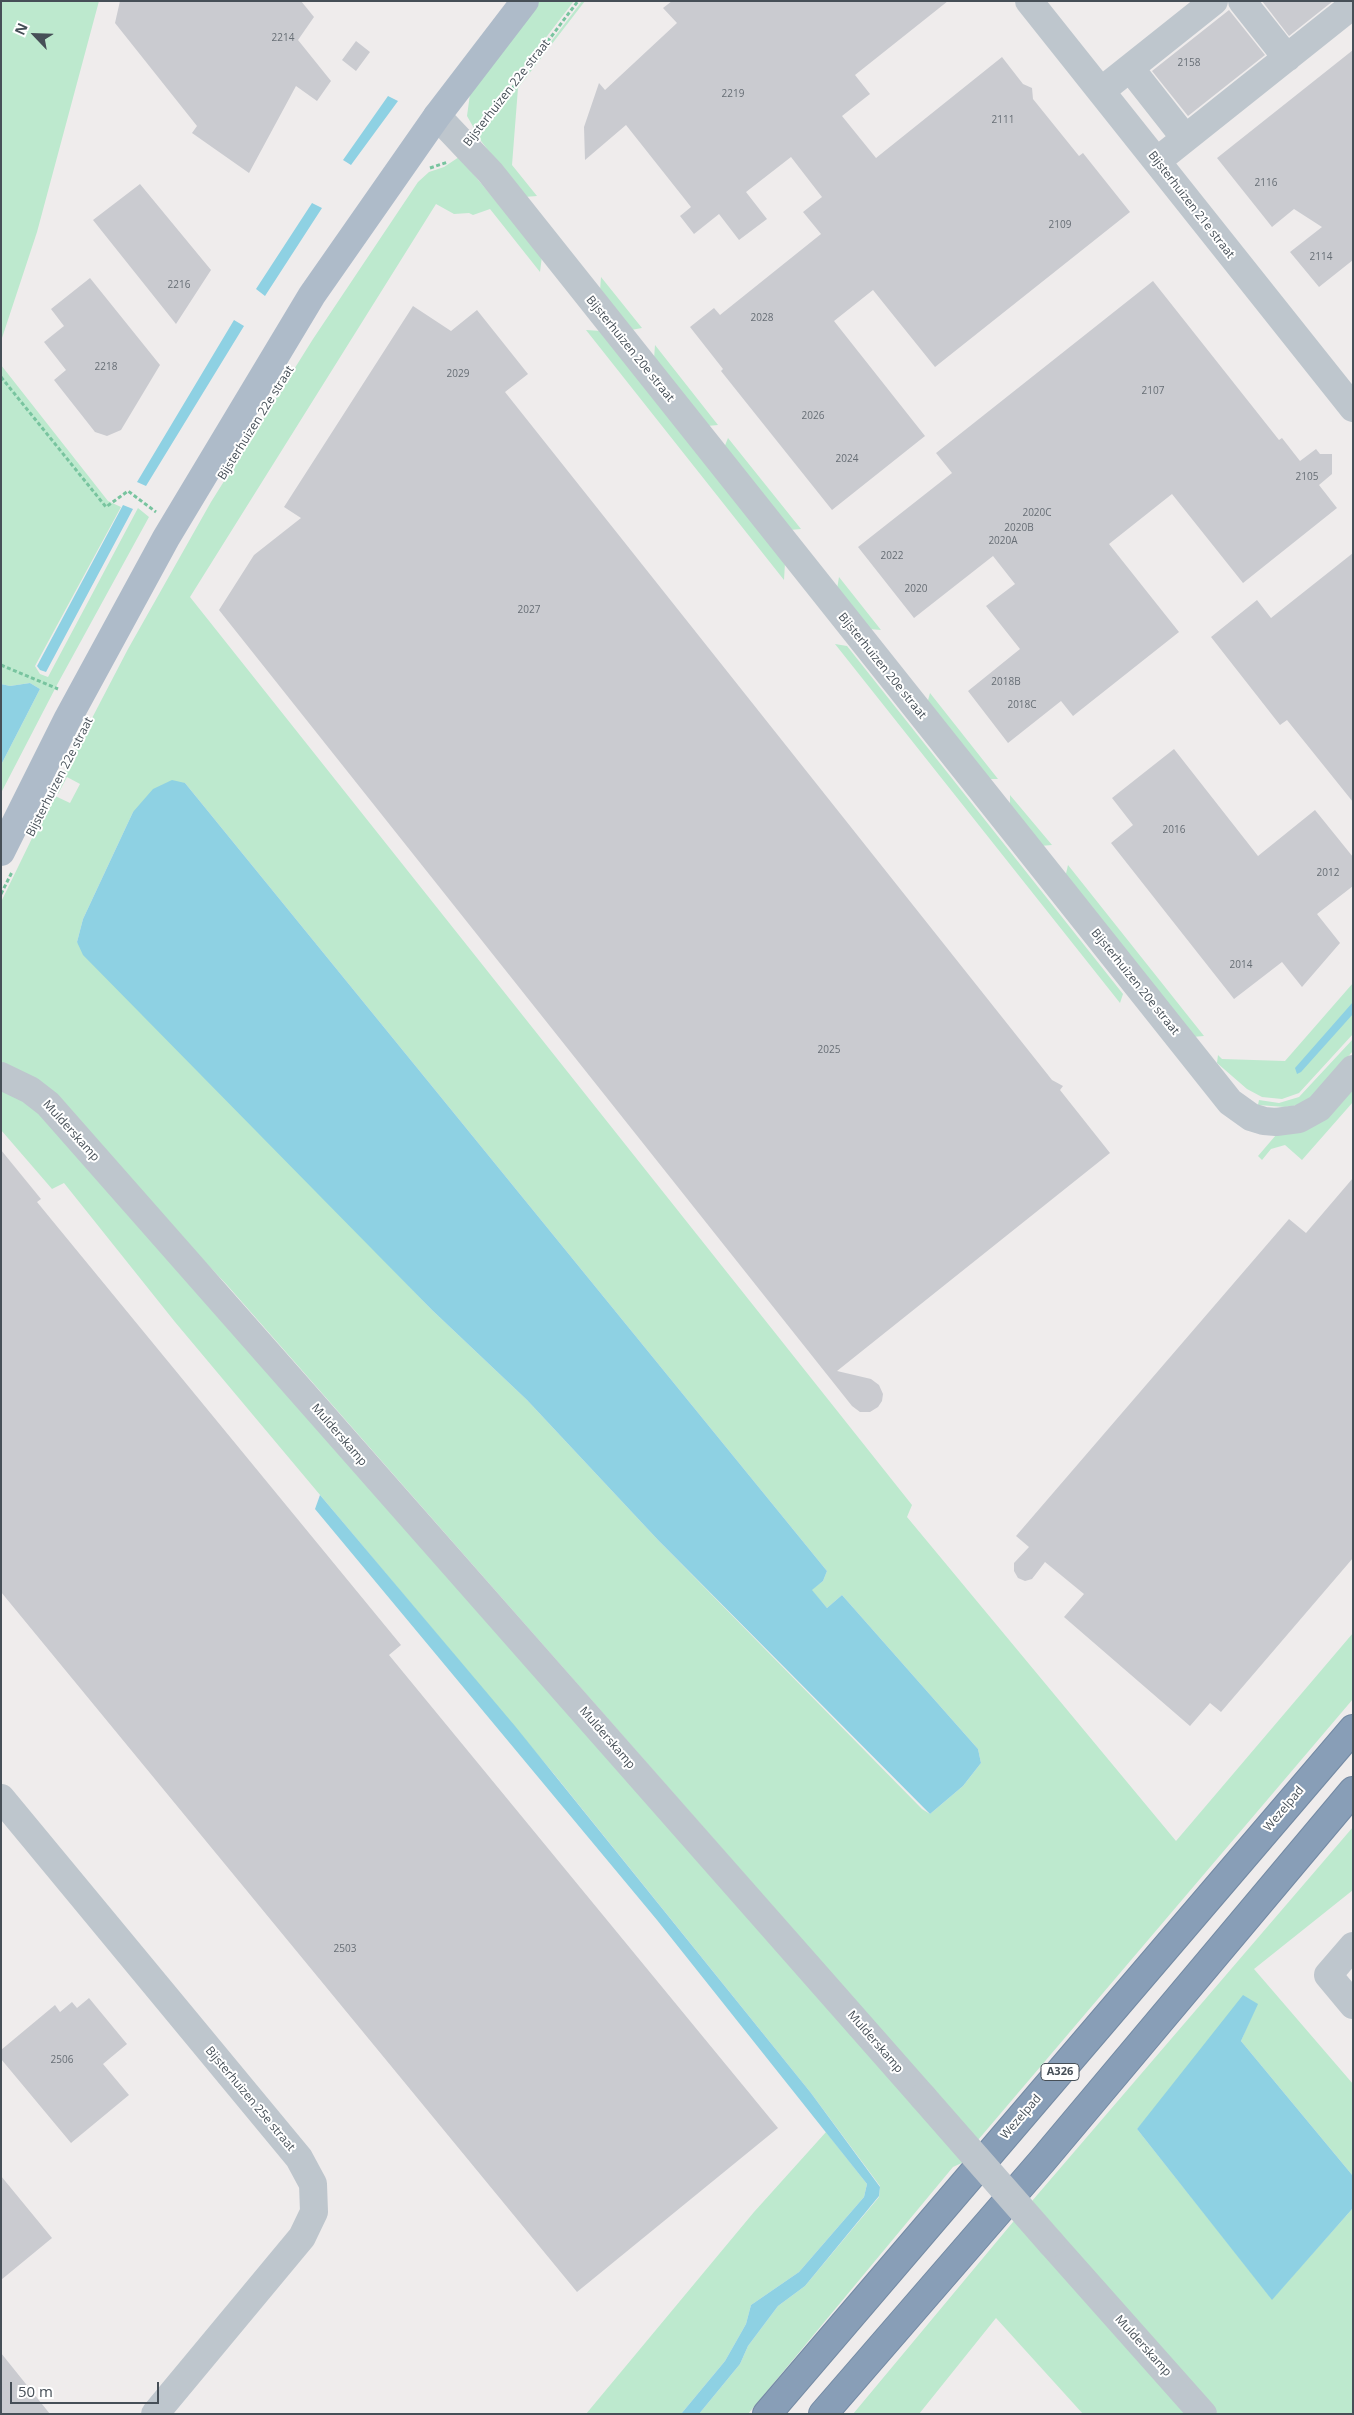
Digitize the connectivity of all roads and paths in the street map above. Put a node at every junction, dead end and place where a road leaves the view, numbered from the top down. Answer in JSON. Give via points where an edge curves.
{"nodes":[{"id":1,"x":525,"y":1,"type":"edge"},
{"id":2,"x":578,"y":1,"type":"edge"},
{"id":3,"x":1029,"y":1,"type":"edge"},
{"id":4,"x":1214,"y":1,"type":"edge"},
{"id":5,"x":1242,"y":1,"type":"edge"},
{"id":6,"x":1353,"y":5,"type":"edge"},
{"id":7,"x":1287,"y":58,"type":"junction"},
{"id":8,"x":1130,"y":68,"type":"junction"},
{"id":9,"x":1101,"y":91,"type":"junction"},
{"id":10,"x":437,"y":116,"type":"junction"},
{"id":11,"x":1186,"y":138,"type":"junction"},
{"id":12,"x":467,"y":146,"type":"junction"},
{"id":13,"x":1157,"y":161,"type":"junction"},
{"id":14,"x":427,"y":170,"type":"dead end"},
{"id":15,"x":1,"y":376,"type":"edge"},
{"id":16,"x":1353,"y":408,"type":"edge"},
{"id":17,"x":156,"y":512,"type":"dead end"},
{"id":18,"x":1,"y":665,"type":"edge"},
{"id":19,"x":59,"y":690,"type":"dead end"},
{"id":20,"x":7,"y":860,"type":"edge"},
{"id":21,"x":1,"y":894,"type":"edge"},
{"id":22,"x":1353,"y":1069,"type":"edge"},
{"id":23,"x":1,"y":1076,"type":"edge"},
{"id":24,"x":1353,"y":1729,"type":"edge"},
{"id":25,"x":1353,"y":1791,"type":"edge"},
{"id":26,"x":1,"y":1798,"type":"edge"},
{"id":27,"x":1353,"y":1946,"type":"edge"},
{"id":28,"x":1353,"y":2005,"type":"edge"},
{"id":29,"x":155,"y":2414,"type":"edge"},
{"id":30,"x":767,"y":2414,"type":"edge"},
{"id":31,"x":823,"y":2414,"type":"edge"},
{"id":32,"x":1203,"y":2414,"type":"edge"}],
"edges":[{"from":1,"to":10,"type":"main road","name":"Bijsterhuizen 22e straat"},
{"from":2,"to":12,"type":"path","name":"Bijsterhuizen 22e straat"},
{"from":3,"to":9,"type":"street","name":"Bijsterhuizen 21e straat"},
{"from":4,"to":8,"type":"street"},
{"from":5,"to":7,"type":"street"},
{"from":6,"to":7,"type":"street"},
{"from":7,"to":11,"type":"street"},
{"from":8,"to":9,"type":"street"},
{"from":8,"to":11,"type":"street"},
{"from":9,"to":13,"type":"street","name":"Bijsterhuizen 21e straat"},
{"from":10,"to":12,"type":"street","name":"Bijsterhuizen 20e straat"},
{"from":10,"to":20,"type":"main road","name":"Bijsterhuizen 22e straat","via":[[312,295],[166,538],[67,720]]},
{"from":11,"to":13,"type":"street"},
{"from":12,"to":14,"type":"path","name":"Bijsterhuizen 22e straat","via":[[445,164]]},
{"from":12,"to":22,"type":"street","name":"Bijsterhuizen 20e straat","via":[[1230,1102],[1251,1117],[1264,1121],[1299,1120],[1320,1108]]},
{"from":13,"to":16,"type":"street","name":"Bijsterhuizen 21e straat"},
{"from":15,"to":17,"type":"path","via":[[106,507],[128,492]]},
{"from":18,"to":19,"type":"path"},
{"from":20,"to":21,"type":"path"},
{"from":23,"to":32,"type":"street","name":"Mulderskamp","bridge":true,"via":[[30,1090],[48,1104]]},
{"from":24,"to":30,"type":"highway","name":"Wezelpad","number":"A326"},
{"from":25,"to":31,"type":"highway","via":[[1043,2160]]},
{"from":26,"to":29,"type":"street","name":"Bijsterhuizen 25e straat","via":[[299,2158],[312,2184],[314,2212],[302,2237]]},
{"from":27,"to":28,"type":"street","via":[[1328,1975]]}]}
